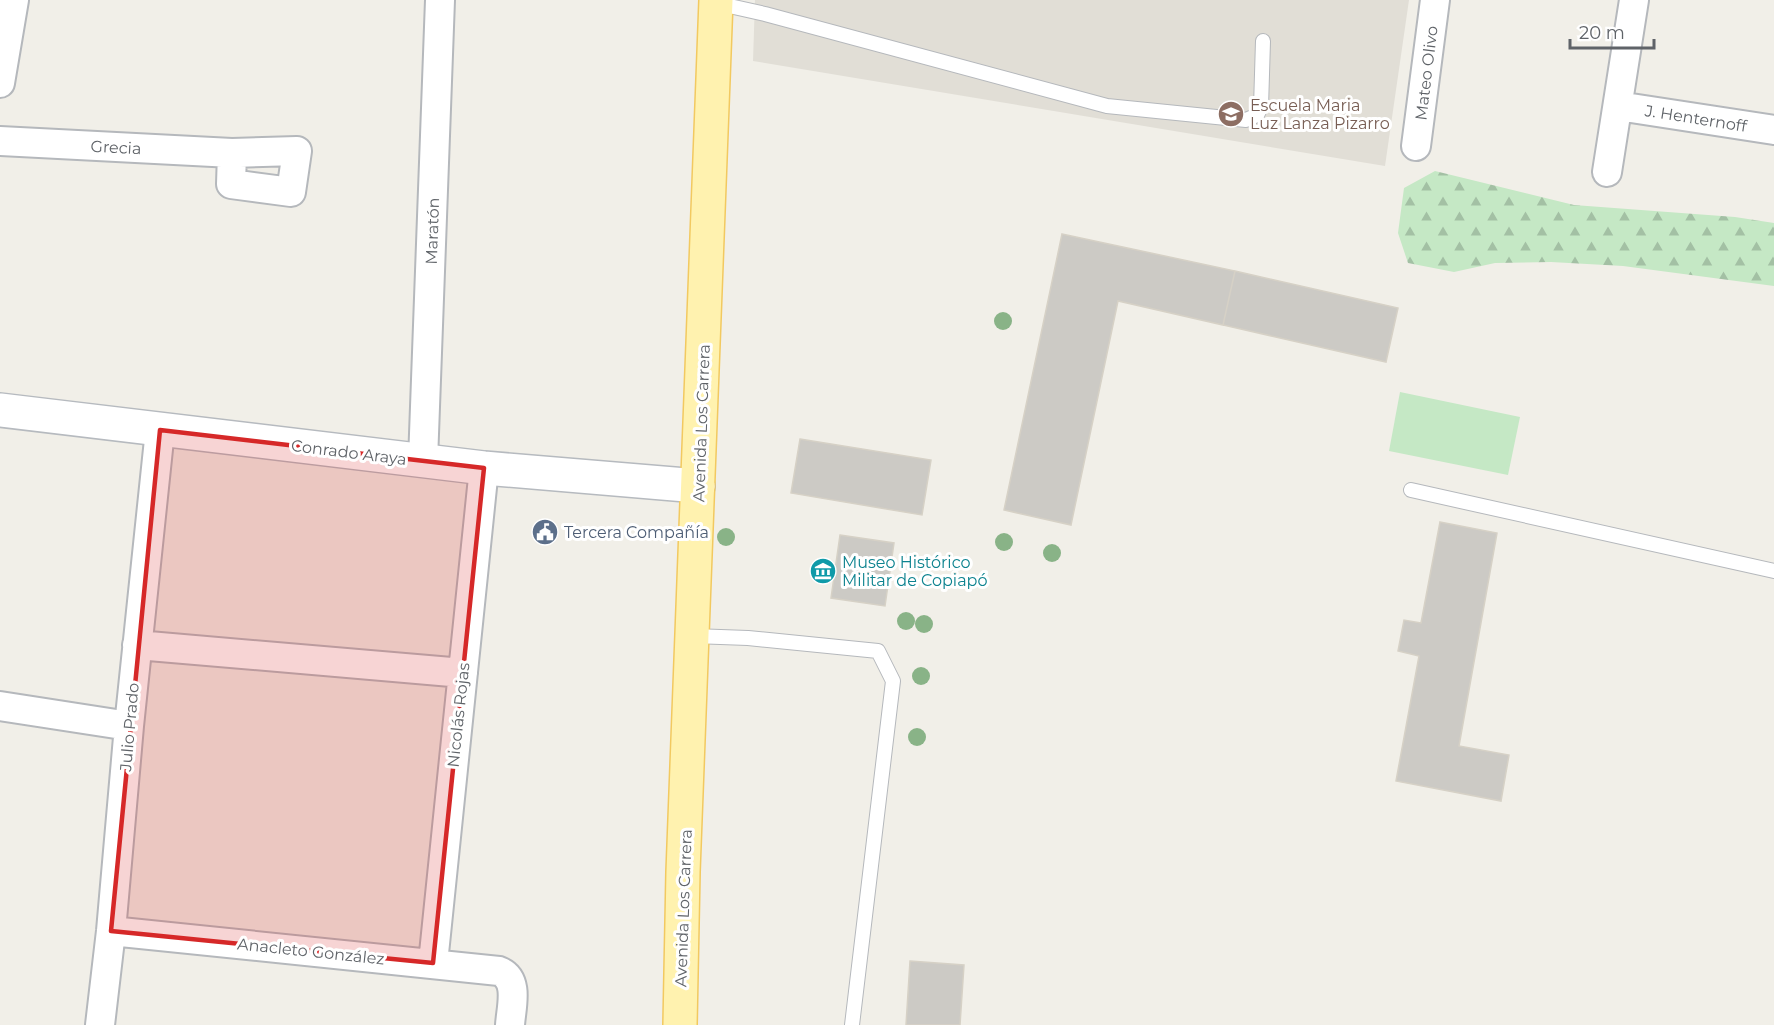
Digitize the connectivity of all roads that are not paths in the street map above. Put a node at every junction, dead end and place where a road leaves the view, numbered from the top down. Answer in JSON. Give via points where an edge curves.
{"nodes":[{"id":1,"x":14,"y":0,"type":"edge"},
{"id":2,"x":440,"y":0,"type":"edge"},
{"id":3,"x":1435,"y":0,"type":"edge"},
{"id":4,"x":1634,"y":0,"type":"edge"},
{"id":5,"x":716,"y":2,"type":"edge"},
{"id":6,"x":1263,"y":41,"type":"dead end"},
{"id":7,"x":0,"y":83,"type":"edge"},
{"id":8,"x":1618,"y":106,"type":"junction"},
{"id":9,"x":1774,"y":130,"type":"edge"},
{"id":10,"x":0,"y":141,"type":"edge"},
{"id":11,"x":1416,"y":146,"type":"dead end"},
{"id":12,"x":232,"y":153,"type":"dead end"},
{"id":13,"x":1607,"y":172,"type":"dead end"},
{"id":14,"x":0,"y":410,"type":"edge"},
{"id":15,"x":160,"y":430,"type":"junction"},
{"id":16,"x":423,"y":461,"type":"junction"},
{"id":17,"x":484,"y":468,"type":"junction"},
{"id":18,"x":698,"y":486,"type":"junction"},
{"id":19,"x":1411,"y":490,"type":"dead end"},
{"id":20,"x":1774,"y":571,"type":"edge"},
{"id":21,"x":693,"y":636,"type":"junction"},
{"id":22,"x":138,"y":645,"type":"junction"},
{"id":23,"x":463,"y":673,"type":"junction"},
{"id":24,"x":0,"y":706,"type":"edge"},
{"id":25,"x":129,"y":726,"type":"junction"},
{"id":26,"x":111,"y":931,"type":"junction"},
{"id":27,"x":433,"y":963,"type":"junction"},
{"id":28,"x":100,"y":1025,"type":"edge"},
{"id":29,"x":510,"y":1025,"type":"edge"},
{"id":30,"x":680,"y":1025,"type":"edge"},
{"id":31,"x":852,"y":1025,"type":"edge"}],
"edges":[{"from":1,"to":7,"type":"street"},
{"from":2,"to":16,"type":"street","name":"Maratón"},
{"from":3,"to":11,"type":"street","name":"Mateo Olivo"},
{"from":4,"to":8,"type":"street"},
{"from":5,"to":6,"type":"lane","via":[[1107,106],[1246,120],[1257,115],[1261,107]]},
{"from":5,"to":18,"type":"main road","name":"Avenida Los Carrera"},
{"from":8,"to":9,"type":"street","name":"J. Henternoff"},
{"from":8,"to":13,"type":"street"},
{"from":10,"to":12,"type":"street","name":"Grecia"},
{"from":14,"to":15,"type":"street","name":"Conrado Araya"},
{"from":15,"to":16,"type":"street","name":"Conrado Araya"},
{"from":15,"to":22,"type":"street","name":"Julio Prado"},
{"from":16,"to":17,"type":"street","name":"Conrado Araya"},
{"from":17,"to":18,"type":"street","name":"Conrado Araya"},
{"from":17,"to":23,"type":"street","name":"Nicolás Rojas"},
{"from":18,"to":21,"type":"main road","name":"Avenida Los Carrera"},
{"from":19,"to":20,"type":"lane"},
{"from":21,"to":30,"type":"main road","name":"Avenida Los Carrera"},
{"from":21,"to":31,"type":"lane","via":[[878,651],[893,681]]},
{"from":22,"to":23,"type":"street"},
{"from":22,"to":25,"type":"street","name":"Julio Prado"},
{"from":23,"to":27,"type":"street","name":"Nicolás Rojas"},
{"from":24,"to":25,"type":"street"},
{"from":25,"to":26,"type":"street","name":"Julio Prado"},
{"from":26,"to":27,"type":"street","name":"Anacleto González"},
{"from":26,"to":28,"type":"street","name":"Julio Prado"},
{"from":27,"to":29,"type":"street","name":"Anacleto González","via":[[499,971],[508,977],[513,987]]}]}
